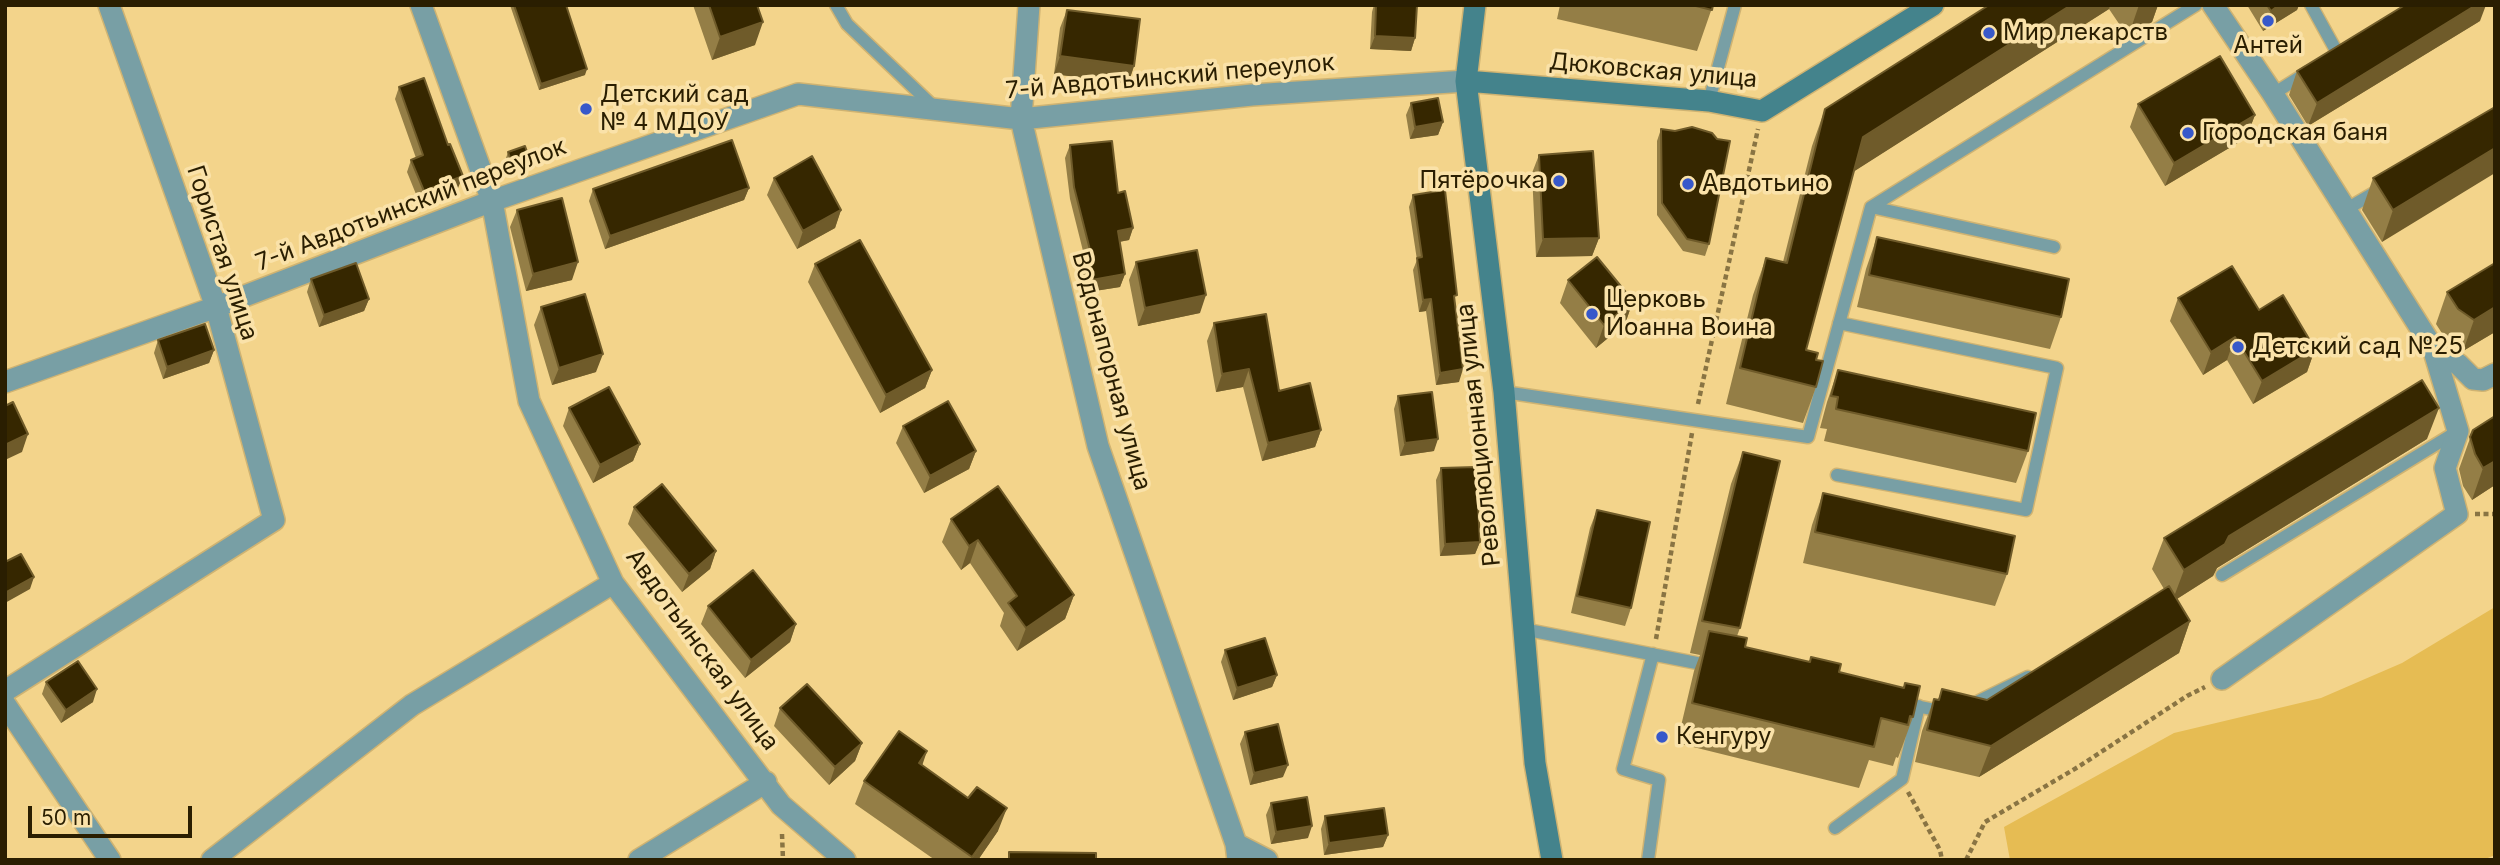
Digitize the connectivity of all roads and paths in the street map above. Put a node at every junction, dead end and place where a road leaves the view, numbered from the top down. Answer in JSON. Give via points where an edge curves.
{"nodes":[{"id":1,"x":109,"y":5,"type":"edge"},
{"id":2,"x":421,"y":5,"type":"edge"},
{"id":3,"x":836,"y":5,"type":"edge"},
{"id":4,"x":1029,"y":5,"type":"edge"},
{"id":5,"x":1475,"y":5,"type":"edge"},
{"id":6,"x":1735,"y":5,"type":"edge"},
{"id":7,"x":1933,"y":5,"type":"edge"},
{"id":8,"x":2196,"y":5,"type":"edge"},
{"id":9,"x":2213,"y":5,"type":"edge"},
{"id":10,"x":2311,"y":5,"type":"edge"},
{"id":11,"x":1466,"y":81,"type":"junction"},
{"id":12,"x":2273,"y":94,"type":"junction"},
{"id":13,"x":1709,"y":101,"type":"junction"},
{"id":14,"x":938,"y":111,"type":"junction"},
{"id":15,"x":1762,"y":111,"type":"junction"},
{"id":16,"x":1021,"y":119,"type":"junction"},
{"id":17,"x":2391,"y":183,"type":"edge"},
{"id":18,"x":492,"y":201,"type":"junction"},
{"id":19,"x":1871,"y":207,"type":"junction"},
{"id":20,"x":2345,"y":210,"type":"junction"},
{"id":21,"x":2054,"y":247,"type":"dead end"},
{"id":22,"x":216,"y":307,"type":"junction"},
{"id":23,"x":1839,"y":323,"type":"junction"},
{"id":24,"x":2433,"y":348,"type":"junction"},
{"id":25,"x":2494,"y":377,"type":"edge"},
{"id":26,"x":5,"y":382,"type":"edge"},
{"id":27,"x":1504,"y":392,"type":"junction"},
{"id":28,"x":1695,"y":420,"type":"junction"},
{"id":29,"x":2458,"y":431,"type":"junction"},
{"id":30,"x":1837,"y":475,"type":"dead end"},
{"id":31,"x":2222,"y":575,"type":"edge"},
{"id":32,"x":613,"y":583,"type":"junction"},
{"id":33,"x":1523,"y":629,"type":"junction"},
{"id":34,"x":1653,"y":654,"type":"junction"},
{"id":35,"x":1720,"y":667,"type":"edge"},
{"id":36,"x":2039,"y":671,"type":"edge"},
{"id":37,"x":2222,"y":679,"type":"joint"},
{"id":38,"x":5,"y":691,"type":"edge"},
{"id":39,"x":1893,"y":701,"type":"edge"},
{"id":40,"x":5,"y":704,"type":"edge"},
{"id":41,"x":1919,"y":706,"type":"junction"},
{"id":42,"x":1902,"y":779,"type":"junction"},
{"id":43,"x":766,"y":782,"type":"junction"},
{"id":44,"x":1835,"y":828,"type":"dead end"},
{"id":45,"x":1237,"y":852,"type":"edge"},
{"id":46,"x":110,"y":860,"type":"edge"},
{"id":47,"x":212,"y":860,"type":"edge"},
{"id":48,"x":639,"y":860,"type":"edge"},
{"id":49,"x":845,"y":860,"type":"edge"},
{"id":50,"x":1267,"y":860,"type":"edge"},
{"id":51,"x":1552,"y":860,"type":"edge"},
{"id":52,"x":1648,"y":860,"type":"edge"},
{"id":53,"x":1942,"y":860,"type":"edge"},
{"id":54,"x":1966,"y":860,"type":"edge"}],
"edges":[{"from":1,"to":22,"type":"street","name":"Гористая улица"},
{"from":2,"to":18,"type":"street","name":"Авдотьинская улица"},
{"from":3,"to":14,"type":"lane","via":[[847,24]]},
{"from":4,"to":16,"type":"street","name":"Водонапорная улица"},
{"from":5,"to":11,"type":"main road","name":"Революционная улица"},
{"from":6,"to":13,"type":"lane"},
{"from":7,"to":15,"type":"main road","name":"Дюковская улица"},
{"from":8,"to":19,"type":"lane"},
{"from":9,"to":12,"type":"street"},
{"from":10,"to":12,"type":"lane","via":[[2333,57]]},
{"from":11,"to":13,"type":"main road","name":"Дюковская улица"},
{"from":11,"to":16,"type":"street","name":"7-й Авдотьинский переулок","via":[[1252,95]]},
{"from":11,"to":27,"type":"main road","name":"Революционная улица"},
{"from":12,"to":20,"type":"street"},
{"from":13,"to":15,"type":"main road","name":"Дюковская улица"},
{"from":14,"to":16,"type":"street","name":"7-й Авдотьинский переулок"},
{"from":14,"to":18,"type":"street","name":"7-й Авдотьинский переулок","via":[[798,94]]},
{"from":15,"to":28,"type":"path"},
{"from":16,"to":45,"type":"street","name":"Водонапорная улица","via":[[1098,446]]},
{"from":17,"to":20,"type":"lane"},
{"from":18,"to":22,"type":"street","name":"7-й Авдотьинский переулок"},
{"from":18,"to":32,"type":"street","name":"Авдотьинская улица","via":[[529,401]]},
{"from":19,"to":21,"type":"lane"},
{"from":19,"to":23,"type":"lane"},
{"from":20,"to":24,"type":"street"},
{"from":22,"to":26,"type":"street","name":"7-й Авдотьинский переулок"},
{"from":22,"to":38,"type":"street","name":"Гористая улица","via":[[274,520]]},
{"from":23,"to":28,"type":"lane","via":[[1808,437]]},
{"from":23,"to":30,"type":"lane","via":[[2057,368],[2025,510]]},
{"from":24,"to":25,"type":"street","via":[[2473,379]]},
{"from":24,"to":29,"type":"street"},
{"from":27,"to":28,"type":"lane"},
{"from":27,"to":33,"type":"main road","name":"Революционная улица"},
{"from":28,"to":34,"type":"path"},
{"from":29,"to":31,"type":"lane"},
{"from":29,"to":37,"type":"street","via":[[2445,468],[2457,514]]},
{"from":32,"to":43,"type":"street","name":"Авдотьинская улица"},
{"from":32,"to":47,"type":"street","via":[[412,705]]},
{"from":33,"to":34,"type":"lane"},
{"from":33,"to":51,"type":"main road","name":"Революционная улица","via":[[1535,763]]},
{"from":34,"to":35,"type":"lane"},
{"from":34,"to":52,"type":"lane","via":[[1623,769],[1659,780]]},
{"from":36,"to":41,"type":"lane","via":[[1953,713]]},
{"from":37,"to":54,"type":"path","via":[[2187,696],[1985,822]]},
{"from":39,"to":41,"type":"lane"},
{"from":40,"to":46,"type":"street"},
{"from":41,"to":42,"type":"lane"},
{"from":42,"to":44,"type":"lane"},
{"from":42,"to":53,"type":"path"},
{"from":43,"to":48,"type":"street"},
{"from":43,"to":49,"type":"street","name":"Авдотьинская улица","via":[[781,805]]},
{"from":45,"to":50,"type":"street"}]}
